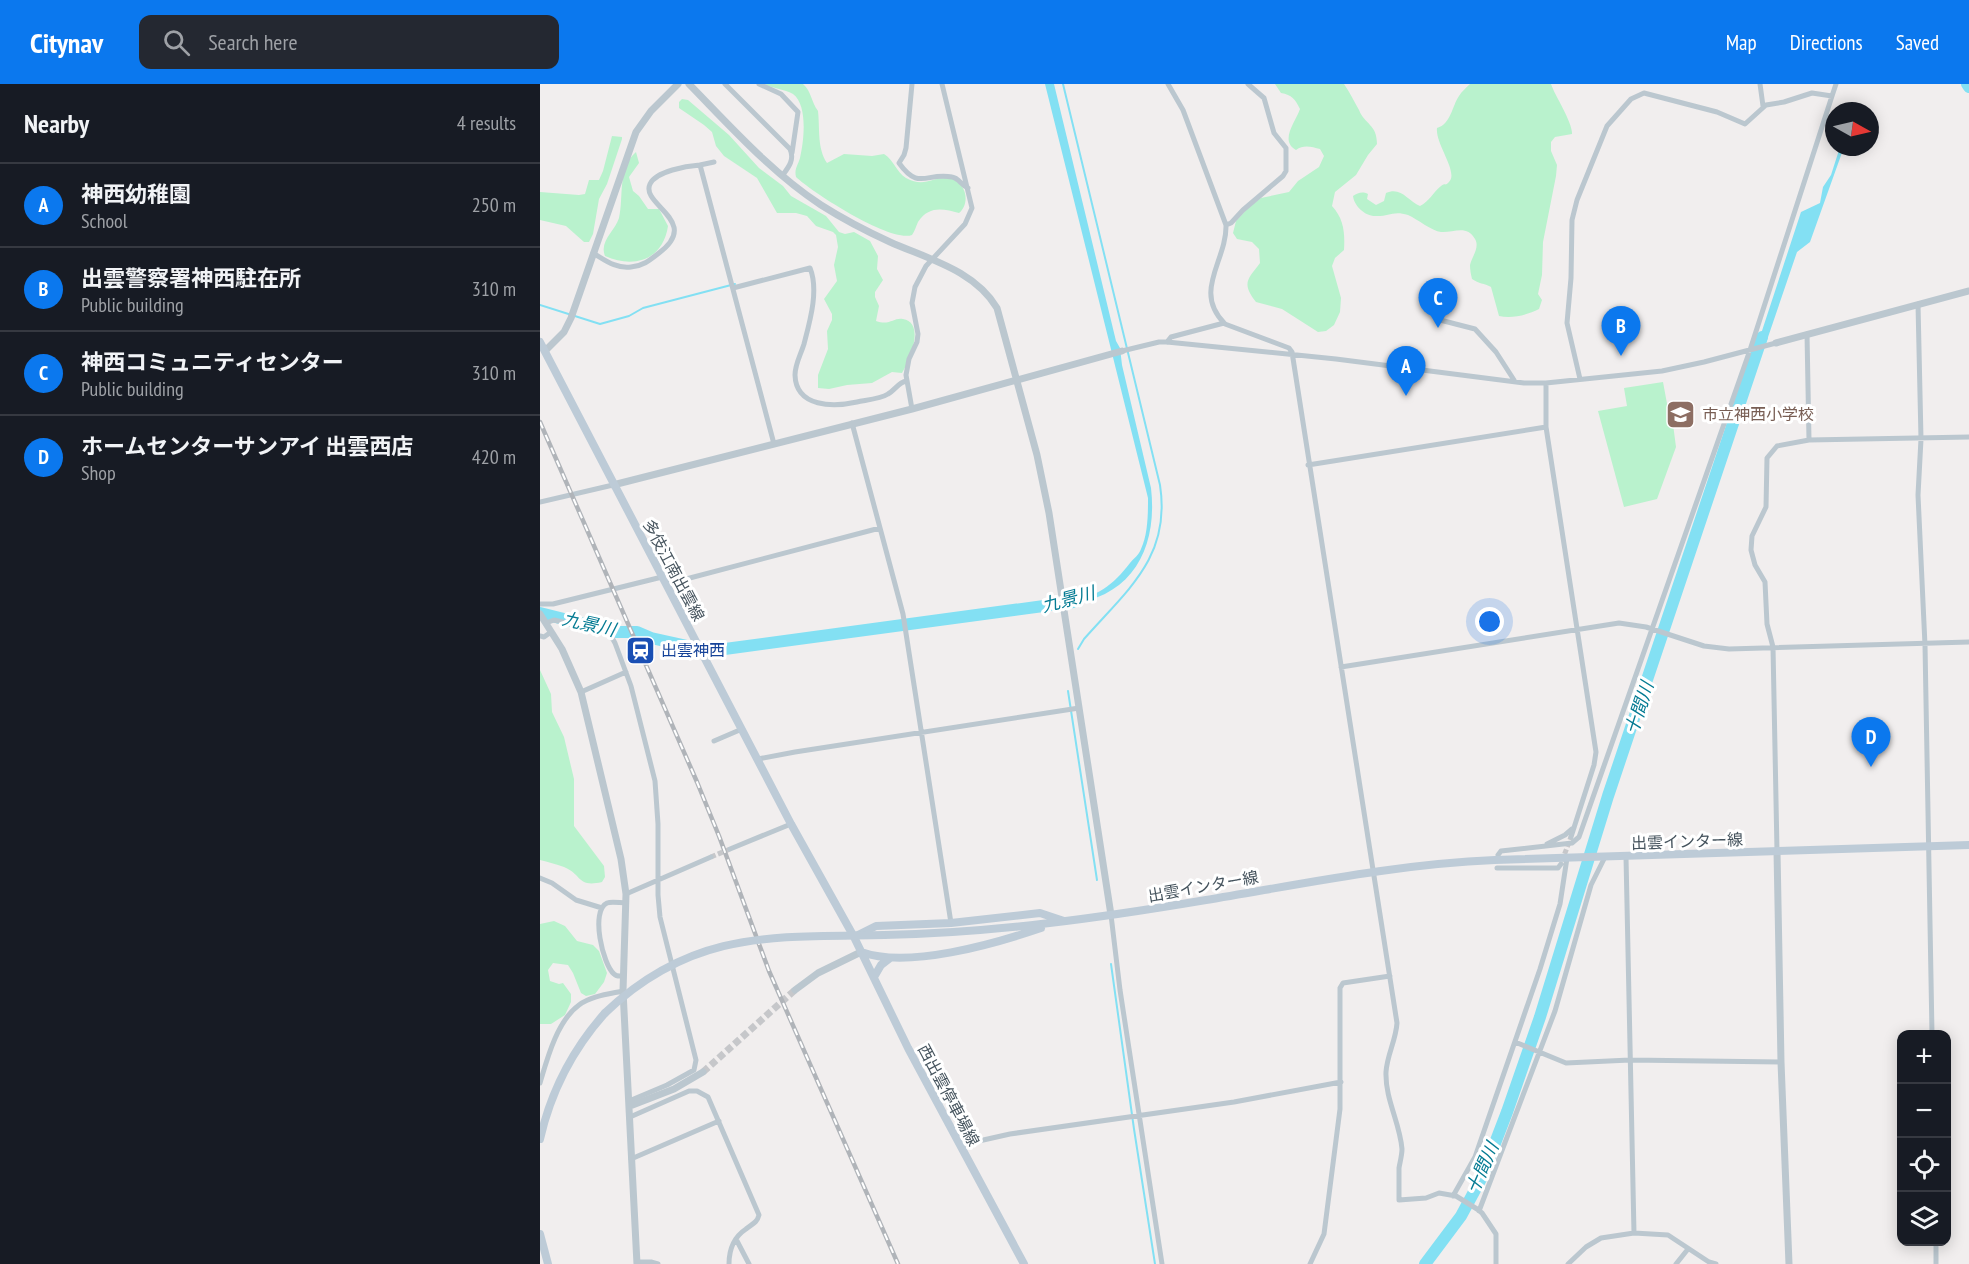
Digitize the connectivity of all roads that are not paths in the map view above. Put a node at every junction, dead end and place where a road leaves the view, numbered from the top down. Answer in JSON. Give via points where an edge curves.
{"nodes":[{"id":1,"x":678,"y":84,"type":"edge"},
{"id":2,"x":689,"y":84,"type":"edge"},
{"id":3,"x":725,"y":84,"type":"edge"},
{"id":4,"x":759,"y":84,"type":"edge"},
{"id":5,"x":912,"y":84,"type":"edge"},
{"id":6,"x":942,"y":84,"type":"edge"},
{"id":7,"x":1248,"y":84,"type":"edge"},
{"id":8,"x":1760,"y":84,"type":"edge"},
{"id":9,"x":1836,"y":84,"type":"edge"},
{"id":10,"x":1170,"y":85,"type":"edge"},
{"id":11,"x":1832,"y":96,"type":"junction"},
{"id":12,"x":1763,"y":106,"type":"junction"},
{"id":13,"x":792,"y":153,"type":"junction"},
{"id":14,"x":714,"y":162,"type":"dead end"},
{"id":15,"x":700,"y":165,"type":"junction"},
{"id":16,"x":782,"y":176,"type":"junction"},
{"id":17,"x":968,"y":188,"type":"junction"},
{"id":18,"x":1226,"y":225,"type":"junction"},
{"id":19,"x":593,"y":253,"type":"junction"},
{"id":20,"x":931,"y":260,"type":"junction"},
{"id":21,"x":733,"y":288,"type":"junction"},
{"id":22,"x":1969,"y":291,"type":"edge"},
{"id":23,"x":1918,"y":304,"type":"junction"},
{"id":24,"x":1440,"y":320,"type":"dead end"},
{"id":25,"x":1224,"y":322,"type":"junction"},
{"id":26,"x":1807,"y":334,"type":"junction"},
{"id":27,"x":540,"y":342,"type":"edge"},
{"id":28,"x":1167,"y":342,"type":"junction"},
{"id":29,"x":1776,"y":343,"type":"joint"},
{"id":30,"x":1751,"y":349,"type":"junction"},
{"id":31,"x":1126,"y":350,"type":"joint"},
{"id":32,"x":543,"y":352,"type":"edge"},
{"id":33,"x":1292,"y":355,"type":"junction"},
{"id":34,"x":1017,"y":379,"type":"junction"},
{"id":35,"x":1580,"y":379,"type":"junction"},
{"id":36,"x":1514,"y":380,"type":"junction"},
{"id":37,"x":906,"y":381,"type":"junction"},
{"id":38,"x":1546,"y":383,"type":"junction"},
{"id":39,"x":912,"y":409,"type":"junction"},
{"id":40,"x":852,"y":423,"type":"junction"},
{"id":41,"x":1546,"y":427,"type":"junction"},
{"id":42,"x":1969,"y":437,"type":"edge"},
{"id":43,"x":1921,"y":439,"type":"junction"},
{"id":44,"x":1809,"y":440,"type":"junction"},
{"id":45,"x":774,"y":444,"type":"junction"},
{"id":46,"x":1308,"y":465,"type":"junction"},
{"id":47,"x":613,"y":485,"type":"junction"},
{"id":48,"x":540,"y":502,"type":"edge"},
{"id":49,"x":880,"y":528,"type":"junction"},
{"id":50,"x":664,"y":580,"type":"junction"},
{"id":51,"x":540,"y":604,"type":"edge"},
{"id":52,"x":540,"y":614,"type":"edge"},
{"id":53,"x":546,"y":623,"type":"junction"},
{"id":54,"x":1653,"y":628,"type":"junction"},
{"id":55,"x":1577,"y":629,"type":"junction"},
{"id":56,"x":551,"y":632,"type":"junction"},
{"id":57,"x":540,"y":636,"type":"edge"},
{"id":58,"x":1969,"y":642,"type":"edge"},
{"id":59,"x":1925,"y":645,"type":"junction"},
{"id":60,"x":1773,"y":648,"type":"junction"},
{"id":61,"x":1341,"y":667,"type":"junction"},
{"id":62,"x":626,"y":672,"type":"junction"},
{"id":63,"x":581,"y":692,"type":"junction"},
{"id":64,"x":1079,"y":708,"type":"junction"},
{"id":65,"x":742,"y":729,"type":"junction"},
{"id":66,"x":921,"y":733,"type":"junction"},
{"id":67,"x":714,"y":741,"type":"dead end"},
{"id":68,"x":758,"y":759,"type":"junction"},
{"id":69,"x":791,"y":824,"type":"junction"},
{"id":70,"x":1575,"y":825,"type":"junction"},
{"id":71,"x":1571,"y":837,"type":"tunnel mouth"},
{"id":72,"x":1969,"y":845,"type":"edge"},
{"id":73,"x":1930,"y":846,"type":"junction"},
{"id":74,"x":1540,"y":847,"type":"junction"},
{"id":75,"x":730,"y":849,"type":"tunnel mouth"},
{"id":76,"x":1777,"y":851,"type":"junction"},
{"id":77,"x":1498,"y":855,"type":"dead end"},
{"id":78,"x":1602,"y":857,"type":"junction"},
{"id":79,"x":1626,"y":857,"type":"junction"},
{"id":80,"x":711,"y":858,"type":"tunnel mouth"},
{"id":81,"x":1567,"y":860,"type":"junction"},
{"id":82,"x":1497,"y":868,"type":"dead end"},
{"id":83,"x":1374,"y":870,"type":"junction"},
{"id":84,"x":540,"y":878,"type":"edge"},
{"id":85,"x":658,"y":880,"type":"junction"},
{"id":86,"x":626,"y":894,"type":"junction"},
{"id":87,"x":626,"y":903,"type":"junction"},
{"id":88,"x":602,"y":908,"type":"junction"},
{"id":89,"x":1111,"y":915,"type":"junction"},
{"id":90,"x":1066,"y":921,"type":"junction"},
{"id":91,"x":951,"y":922,"type":"junction"},
{"id":92,"x":1057,"y":923,"type":"junction"},
{"id":93,"x":854,"y":937,"type":"junction"},
{"id":94,"x":861,"y":952,"type":"junction"},
{"id":95,"x":890,"y":958,"type":"junction"},
{"id":96,"x":623,"y":976,"type":"junction"},
{"id":97,"x":1390,"y":976,"type":"junction"},
{"id":98,"x":874,"y":977,"type":"junction"},
{"id":99,"x":795,"y":990,"type":"tunnel mouth"},
{"id":100,"x":623,"y":991,"type":"junction"},
{"id":101,"x":1932,"y":1030,"type":"edge"},
{"id":102,"x":1516,"y":1043,"type":"junction"},
{"id":103,"x":1539,"y":1051,"type":"junction"},
{"id":104,"x":1630,"y":1060,"type":"junction"},
{"id":105,"x":1781,"y":1062,"type":"junction"},
{"id":106,"x":704,"y":1072,"type":"tunnel mouth"},
{"id":107,"x":1341,"y":1082,"type":"junction"},
{"id":108,"x":540,"y":1083,"type":"edge"},
{"id":109,"x":629,"y":1104,"type":"junction"},
{"id":110,"x":1140,"y":1114,"type":"junction"},
{"id":111,"x":630,"y":1117,"type":"junction"},
{"id":112,"x":719,"y":1121,"type":"junction"},
{"id":113,"x":540,"y":1139,"type":"edge"},
{"id":114,"x":961,"y":1145,"type":"junction"},
{"id":115,"x":631,"y":1159,"type":"junction"},
{"id":116,"x":1455,"y":1196,"type":"junction"},
{"id":117,"x":1478,"y":1210,"type":"junction"},
{"id":118,"x":1634,"y":1233,"type":"junction"},
{"id":119,"x":540,"y":1234,"type":"edge"},
{"id":120,"x":736,"y":1239,"type":"junction"},
{"id":121,"x":1936,"y":1246,"type":"edge"},
{"id":122,"x":1688,"y":1249,"type":"junction"},
{"id":123,"x":637,"y":1263,"type":"edge"},
{"id":124,"x":548,"y":1264,"type":"edge"},
{"id":125,"x":658,"y":1264,"type":"edge"},
{"id":126,"x":729,"y":1264,"type":"edge"},
{"id":127,"x":749,"y":1264,"type":"edge"},
{"id":128,"x":1024,"y":1264,"type":"edge"},
{"id":129,"x":1162,"y":1264,"type":"edge"},
{"id":130,"x":1310,"y":1264,"type":"edge"},
{"id":131,"x":1496,"y":1264,"type":"edge"},
{"id":132,"x":1568,"y":1264,"type":"edge"},
{"id":133,"x":1676,"y":1264,"type":"edge"},
{"id":134,"x":1716,"y":1264,"type":"edge"},
{"id":135,"x":1789,"y":1264,"type":"edge"},
{"id":136,"x":1936,"y":1264,"type":"edge"}],
"edges":[{"from":1,"to":19,"type":"street","via":[[636,132]]},
{"from":2,"to":16,"type":"street"},
{"from":3,"to":13,"type":"street"},
{"from":4,"to":13,"type":"street","via":[[781,94],[798,112]]},
{"from":5,"to":17,"type":"street","via":[[906,148],[899,163],[915,178],[952,177]]},
{"from":6,"to":17,"type":"street"},
{"from":7,"to":18,"type":"street","via":[[1264,98],[1274,133],[1286,148],[1286,171]]},
{"from":8,"to":12,"type":"street"},
{"from":9,"to":11,"type":"street"},
{"from":10,"to":18,"type":"street"},
{"from":11,"to":12,"type":"street","via":[[1812,93]]},
{"from":11,"to":30,"type":"street"},
{"from":12,"to":35,"type":"street","via":[[1743,124],[1717,112],[1640,94],[1610,122],[1572,220],[1567,323]]},
{"from":13,"to":16,"type":"street","via":[[791,163]]},
{"from":14,"to":15,"type":"street"},
{"from":15,"to":19,"type":"street","via":[[675,169],[649,185],[651,196],[674,227],[670,243],[662,251],[631,267],[615,266]]},
{"from":15,"to":21,"type":"street"},
{"from":16,"to":20,"type":"street","via":[[852,223]]},
{"from":17,"to":20,"type":"street","via":[[972,204],[969,217]]},
{"from":18,"to":25,"type":"street","via":[[1210,290],[1215,309]]},
{"from":19,"to":32,"type":"street","via":[[568,325]]},
{"from":20,"to":34,"type":"street","via":[[967,276],[992,300],[1000,315]]},
{"from":20,"to":37,"type":"street","via":[[915,287],[912,303],[918,334],[906,368]]},
{"from":21,"to":37,"type":"street","via":[[810,268],[814,288],[795,374],[805,397],[825,405],[856,402],[886,395]]},
{"from":21,"to":45,"type":"street"},
{"from":22,"to":23,"type":"street"},
{"from":23,"to":26,"type":"street"},
{"from":23,"to":43,"type":"street"},
{"from":24,"to":36,"type":"street","via":[[1475,329]]},
{"from":25,"to":28,"type":"street","via":[[1171,337]]},
{"from":25,"to":33,"type":"street","via":[[1289,348]]},
{"from":26,"to":29,"type":"street"},
{"from":26,"to":44,"type":"street"},
{"from":27,"to":32,"type":"main road","name":"多伎江南出雲線"},
{"from":28,"to":31,"type":"street"},
{"from":28,"to":33,"type":"street"},
{"from":29,"to":30,"type":"street"},
{"from":30,"to":35,"type":"street","via":[[1662,371]]},
{"from":30,"to":54,"type":"street"},
{"from":31,"to":34,"type":"street"},
{"from":32,"to":47,"type":"main road","name":"多伎江南出雲線"},
{"from":33,"to":36,"type":"street"},
{"from":33,"to":46,"type":"street"},
{"from":34,"to":39,"type":"street"},
{"from":34,"to":64,"type":"street","via":[[1045,494]]},
{"from":35,"to":38,"type":"street"},
{"from":36,"to":38,"type":"street"},
{"from":37,"to":39,"type":"street"},
{"from":38,"to":41,"type":"street"},
{"from":39,"to":40,"type":"street"},
{"from":40,"to":45,"type":"street"},
{"from":40,"to":49,"type":"street"},
{"from":41,"to":46,"type":"street"},
{"from":41,"to":55,"type":"street"},
{"from":42,"to":43,"type":"street"},
{"from":43,"to":44,"type":"street"},
{"from":43,"to":59,"type":"street","via":[[1918,495]]},
{"from":44,"to":60,"type":"street","via":[[1777,446],[1767,458],[1766,507],[1752,536],[1755,565],[1766,582],[1767,624]]},
{"from":45,"to":47,"type":"street"},
{"from":46,"to":61,"type":"street"},
{"from":47,"to":48,"type":"street"},
{"from":47,"to":50,"type":"main road","name":"多伎江南出雲線"},
{"from":49,"to":50,"type":"street"},
{"from":49,"to":66,"type":"street","via":[[903,618]]},
{"from":50,"to":51,"type":"street"},
{"from":50,"to":65,"type":"main road","name":"多伎江南出雲線"},
{"from":52,"to":53,"type":"street"},
{"from":53,"to":56,"type":"street"},
{"from":53,"to":62,"type":"street","via":[[554,620],[608,634]]},
{"from":54,"to":55,"type":"street","via":[[1619,623]]},
{"from":54,"to":60,"type":"street","via":[[1704,646]]},
{"from":54,"to":74,"type":"street","via":[[1579,837],[1572,843]]},
{"from":55,"to":61,"type":"street"},
{"from":55,"to":70,"type":"street","via":[[1596,752]]},
{"from":56,"to":57,"type":"street"},
{"from":56,"to":63,"type":"street"},
{"from":58,"to":59,"type":"street"},
{"from":59,"to":60,"type":"street"},
{"from":59,"to":73,"type":"street"},
{"from":60,"to":76,"type":"street"},
{"from":61,"to":83,"type":"street"},
{"from":62,"to":63,"type":"street"},
{"from":62,"to":85,"type":"street","via":[[655,781]]},
{"from":63,"to":86,"type":"street"},
{"from":64,"to":66,"type":"street"},
{"from":64,"to":89,"type":"street"},
{"from":65,"to":67,"type":"street"},
{"from":65,"to":68,"type":"main road","name":"多伎江南出雲線"},
{"from":66,"to":68,"type":"street"},
{"from":66,"to":91,"type":"street"},
{"from":68,"to":69,"type":"main road","name":"多伎江南出雲線"},
{"from":69,"to":75,"type":"street"},
{"from":69,"to":93,"type":"main road","name":"多伎江南出雲線"},
{"from":70,"to":71,"type":"street"},
{"from":70,"to":74,"type":"street","via":[[1565,835]]},
{"from":72,"to":73,"type":"main road","name":"出雲インター線"},
{"from":73,"to":76,"type":"main road","name":"出雲インター線"},
{"from":73,"to":101,"type":"street"},
{"from":74,"to":77,"type":"street","via":[[1501,851]]},
{"from":76,"to":79,"type":"main road","name":"出雲インター線"},
{"from":76,"to":105,"type":"street"},
{"from":78,"to":79,"type":"main road","name":"出雲インター線"},
{"from":78,"to":81,"type":"main road","name":"出雲インター線"},
{"from":78,"to":103,"type":"street"},
{"from":79,"to":104,"type":"street"},
{"from":80,"to":85,"type":"street"},
{"from":81,"to":82,"type":"street","via":[[1558,868]]},
{"from":81,"to":83,"type":"main road","name":"出雲インター線","via":[[1459,861]]},
{"from":81,"to":102,"type":"street","via":[[1560,904]]},
{"from":83,"to":89,"type":"main road","name":"出雲インター線"},
{"from":83,"to":97,"type":"street"},
{"from":84,"to":88,"type":"street","via":[[576,900]]},
{"from":85,"to":86,"type":"street"},
{"from":85,"to":109,"type":"street","via":[[667,951],[696,1060],[694,1071]]},
{"from":86,"to":87,"type":"street"},
{"from":87,"to":88,"type":"street","via":[[610,903]]},
{"from":87,"to":96,"type":"street"},
{"from":88,"to":96,"type":"street","via":[[599,927],[603,950],[612,972]]},
{"from":89,"to":90,"type":"main road","name":"出雲インター線"},
{"from":89,"to":110,"type":"street"},
{"from":90,"to":91,"type":"main road","via":[[1040,913]]},
{"from":90,"to":92,"type":"main road","name":"出雲インター線"},
{"from":91,"to":93,"type":"main road","via":[[876,926]]},
{"from":92,"to":95,"type":"main road","via":[[986,946]]},
{"from":92,"to":113,"type":"main road","name":"出雲インター線","bridge":true,"via":[[970,932],[770,938],[741,941],[686,957],[629,992],[585,1036],[561,1075]]},
{"from":93,"to":94,"type":"main road","name":"西出雲停車場線"},
{"from":94,"to":95,"type":"main road"},
{"from":94,"to":98,"type":"main road","name":"西出雲停車場線"},
{"from":94,"to":99,"type":"street","via":[[818,973]]},
{"from":95,"to":98,"type":"main road"},
{"from":96,"to":100,"type":"street"},
{"from":97,"to":107,"type":"street","via":[[1343,983]]},
{"from":97,"to":116,"type":"street","via":[[1397,1023],[1386,1074],[1402,1151],[1399,1200],[1439,1193]]},
{"from":98,"to":114,"type":"main road","name":"西出雲停車場線"},
{"from":100,"to":108,"type":"street","via":[[600,995],[578,1005],[551,1045]]},
{"from":100,"to":109,"type":"street"},
{"from":102,"to":103,"type":"street"},
{"from":102,"to":116,"type":"street","via":[[1475,1157]]},
{"from":103,"to":104,"type":"street","via":[[1566,1063]]},
{"from":103,"to":117,"type":"street"},
{"from":104,"to":105,"type":"street"},
{"from":104,"to":118,"type":"street"},
{"from":105,"to":135,"type":"street"},
{"from":106,"to":109,"type":"street","via":[[674,1089]]},
{"from":107,"to":110,"type":"street"},
{"from":107,"to":130,"type":"street","via":[[1324,1234]]},
{"from":109,"to":111,"type":"street"},
{"from":110,"to":114,"type":"street"},
{"from":110,"to":129,"type":"street"},
{"from":111,"to":112,"type":"street","via":[[692,1090],[708,1097]]},
{"from":111,"to":115,"type":"street"},
{"from":112,"to":115,"type":"street"},
{"from":112,"to":120,"type":"street","via":[[759,1215]]},
{"from":114,"to":128,"type":"main road","name":"西出雲停車場線"},
{"from":115,"to":123,"type":"street"},
{"from":116,"to":117,"type":"street"},
{"from":117,"to":131,"type":"street","via":[[1496,1234]]},
{"from":118,"to":122,"type":"street","via":[[1668,1235]]},
{"from":118,"to":132,"type":"street","via":[[1601,1238]]},
{"from":119,"to":124,"type":"main road"},
{"from":120,"to":126,"type":"street"},
{"from":120,"to":127,"type":"street"},
{"from":121,"to":136,"type":"street"},
{"from":122,"to":133,"type":"street"},
{"from":122,"to":134,"type":"street"},
{"from":123,"to":125,"type":"street"}]}
